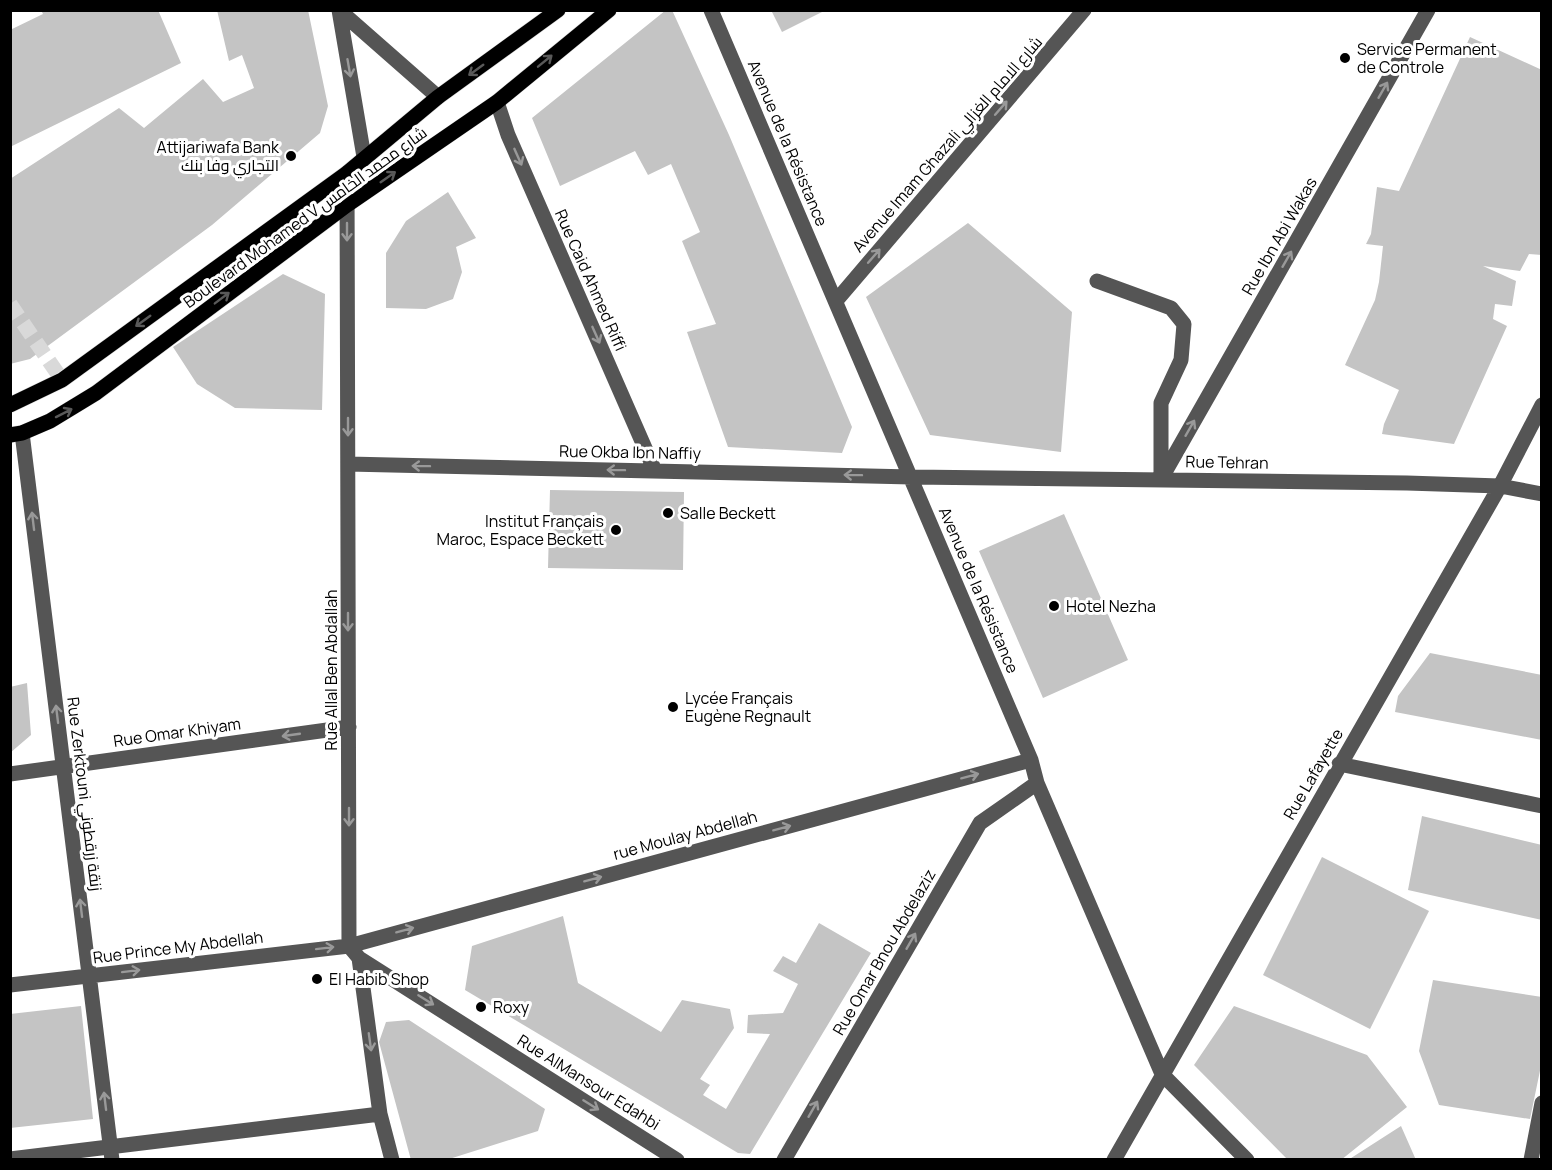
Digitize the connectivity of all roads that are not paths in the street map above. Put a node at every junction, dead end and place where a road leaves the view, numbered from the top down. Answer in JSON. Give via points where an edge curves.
{"nodes":[{"id":1,"x":339,"y":10,"type":"edge"},
{"id":2,"x":558,"y":10,"type":"edge"},
{"id":3,"x":609,"y":10,"type":"edge"},
{"id":4,"x":711,"y":10,"type":"edge"},
{"id":5,"x":1084,"y":10,"type":"edge"},
{"id":6,"x":1428,"y":10,"type":"edge"},
{"id":7,"x":438,"y":97,"type":"junction"},
{"id":8,"x":496,"y":102,"type":"junction"},
{"id":9,"x":364,"y":157,"type":"junction"},
{"id":10,"x":347,"y":173,"type":"junction"},
{"id":11,"x":347,"y":205,"type":"junction"},
{"id":12,"x":1096,"y":281,"type":"dead end"},
{"id":13,"x":836,"y":301,"type":"junction"},
{"id":14,"x":10,"y":405,"type":"edge"},
{"id":15,"x":1542,"y":405,"type":"edge"},
{"id":16,"x":16,"y":434,"type":"edge"},
{"id":17,"x":348,"y":464,"type":"junction"},
{"id":18,"x":656,"y":471,"type":"junction"},
{"id":19,"x":912,"y":477,"type":"junction"},
{"id":20,"x":1161,"y":479,"type":"junction"},
{"id":21,"x":1500,"y":486,"type":"junction"},
{"id":22,"x":1542,"y":494,"type":"edge"},
{"id":23,"x":349,"y":726,"type":"junction"},
{"id":24,"x":1031,"y":760,"type":"junction"},
{"id":25,"x":1339,"y":764,"type":"junction"},
{"id":26,"x":64,"y":766,"type":"junction"},
{"id":27,"x":10,"y":774,"type":"edge"},
{"id":28,"x":1037,"y":783,"type":"junction"},
{"id":29,"x":1542,"y":806,"type":"edge"},
{"id":30,"x":349,"y":946,"type":"junction"},
{"id":31,"x":359,"y":958,"type":"junction"},
{"id":32,"x":89,"y":976,"type":"junction"},
{"id":33,"x":10,"y":986,"type":"edge"},
{"id":34,"x":1162,"y":1074,"type":"junction"},
{"id":35,"x":1542,"y":1103,"type":"edge"},
{"id":36,"x":380,"y":1114,"type":"junction"},
{"id":37,"x":111,"y":1153,"type":"edge"},
{"id":38,"x":10,"y":1159,"type":"edge"},
{"id":39,"x":393,"y":1160,"type":"edge"},
{"id":40,"x":677,"y":1160,"type":"edge"},
{"id":41,"x":784,"y":1160,"type":"edge"},
{"id":42,"x":1114,"y":1160,"type":"edge"},
{"id":43,"x":1247,"y":1160,"type":"edge"},
{"id":44,"x":1531,"y":1160,"type":"edge"}],
"edges":[{"from":1,"to":7,"type":"street"},
{"from":1,"to":9,"type":"street","one_way":true},
{"from":2,"to":7,"type":"main road","name":"Boulevard Mohamed V شارع محمد الخامس","one_way":true},
{"from":8,"to":3,"type":"main road","name":"Boulevard Mohamed V شارع محمد الخامس","one_way":true},
{"from":4,"to":13,"type":"street","name":"Avenue de la Résistance"},
{"from":13,"to":5,"type":"street","name":"Avenue Imam Ghazali شارع الامام الغزالي","one_way":true},
{"from":20,"to":6,"type":"street","name":"Rue Ibn Abi Wakas","one_way":true},
{"from":7,"to":9,"type":"main road","name":"Boulevard Mohamed V شارع محمد الخامس"},
{"from":11,"to":8,"type":"main road","name":"Boulevard Mohamed V شارع محمد الخامس","one_way":true},
{"from":8,"to":18,"type":"street","name":"Rue Caid Ahmed Riffi","one_way":true},
{"from":9,"to":10,"type":"main road","name":"Boulevard Mohamed V شارع محمد الخامس"},
{"from":10,"to":11,"type":"street","name":"Rue Allal Ben Abdallah"},
{"from":10,"to":14,"type":"main road","name":"Boulevard Mohamed V شارع محمد الخامس","one_way":true,"via":[[62,380]]},
{"from":16,"to":11,"type":"main road","name":"Boulevard Mohamed V شارع محمد الخامس","one_way":true,"via":[[74,408],[96,393]]},
{"from":11,"to":17,"type":"street","name":"Rue Allal Ben Abdallah","one_way":true},
{"from":12,"to":20,"type":"street","via":[[1171,308],[1184,324],[1181,360],[1161,403]]},
{"from":13,"to":19,"type":"street","name":"Avenue de la Résistance"},
{"from":15,"to":21,"type":"street","name":"Rue Lafayette"},
{"from":26,"to":16,"type":"street","name":"Rue Zerktouni زنقة زرقطوني","one_way":true},
{"from":18,"to":17,"type":"street","name":"Rue Okba Ibn Naffiy","one_way":true},
{"from":17,"to":23,"type":"street","name":"Rue Allal Ben Abdallah","one_way":true},
{"from":19,"to":18,"type":"street","name":"Rue Okba Ibn Naffiy","one_way":true},
{"from":19,"to":20,"type":"street","name":"Rue Tehran"},
{"from":19,"to":24,"type":"street","name":"Avenue de la Résistance"},
{"from":20,"to":21,"type":"street","name":"Rue Tehran"},
{"from":21,"to":22,"type":"street","name":"Rue Tehran"},
{"from":21,"to":25,"type":"street","name":"Rue Lafayette"},
{"from":23,"to":26,"type":"street","name":"Rue Omar Khiyam","one_way":true},
{"from":23,"to":30,"type":"street","name":"Rue Allal Ben Abdallah","one_way":true},
{"from":24,"to":28,"type":"street","name":"Avenue de la Résistance"},
{"from":30,"to":24,"type":"street","name":"rue Moulay Abdellah","one_way":true},
{"from":25,"to":29,"type":"street"},
{"from":25,"to":34,"type":"street","name":"Rue Lafayette"},
{"from":26,"to":27,"type":"street","name":"Rue Omar Khiyam"},
{"from":32,"to":26,"type":"street","name":"Rue Zerktouni زنقة زرقطوني","one_way":true},
{"from":28,"to":34,"type":"street","name":"Avenue de la Résistance"},
{"from":41,"to":28,"type":"street","name":"Rue Omar Bnou Abdelaziz","one_way":true,"via":[[980,823]]},
{"from":30,"to":31,"type":"street"},
{"from":32,"to":30,"type":"street","name":"Rue Prince My Abdellah","one_way":true},
{"from":31,"to":36,"type":"street","one_way":true},
{"from":31,"to":40,"type":"street","name":"Rue AlMansour Edahbi","one_way":true},
{"from":32,"to":33,"type":"street","name":"Rue Prince My Abdellah"},
{"from":37,"to":32,"type":"street","name":"Rue Zerktouni زنقة زرقطوني","one_way":true},
{"from":34,"to":42,"type":"street","name":"Rue Lafayette"},
{"from":34,"to":43,"type":"street","name":"Avenue de la Résistance"},
{"from":35,"to":44,"type":"street"},
{"from":36,"to":37,"type":"street"},
{"from":36,"to":39,"type":"street"},
{"from":37,"to":38,"type":"street"}]}
